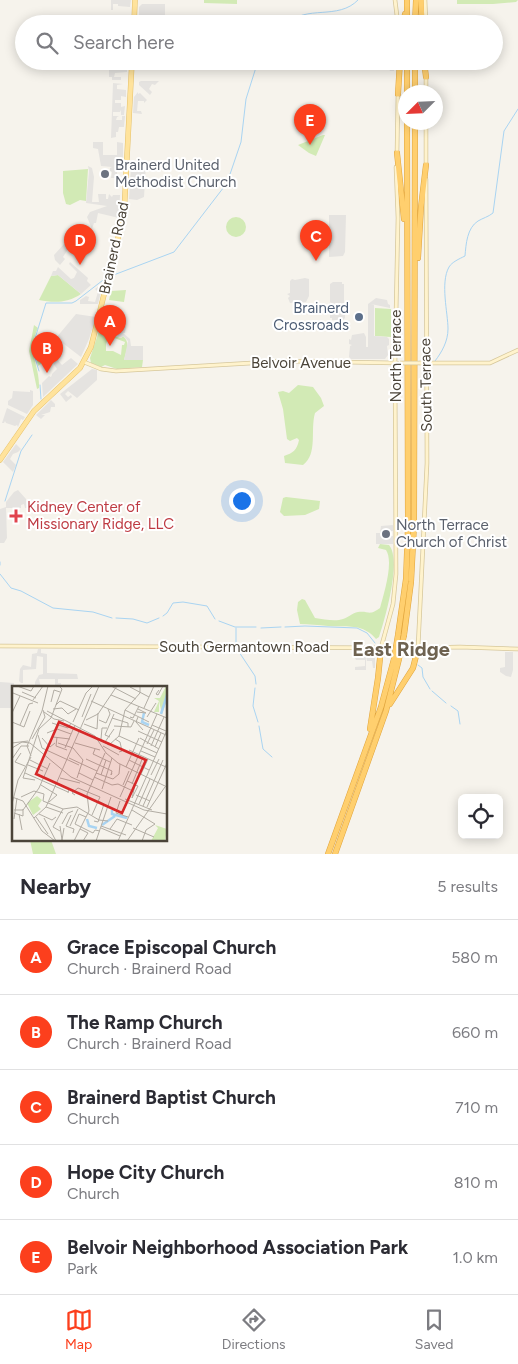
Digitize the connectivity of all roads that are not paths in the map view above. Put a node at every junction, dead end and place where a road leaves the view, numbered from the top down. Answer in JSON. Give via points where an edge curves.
{"nodes":[{"id":1,"x":135,"y":0,"type":"edge"},
{"id":2,"x":395,"y":0,"type":"edge"},
{"id":3,"x":416,"y":0,"type":"edge"},
{"id":4,"x":421,"y":0,"type":"edge"},
{"id":5,"x":425,"y":0,"type":"edge"},
{"id":6,"x":134,"y":15,"type":"edge"},
{"id":7,"x":397,"y":15,"type":"edge"},
{"id":8,"x":415,"y":15,"type":"edge"},
{"id":9,"x":422,"y":15,"type":"edge"},
{"id":10,"x":426,"y":15,"type":"edge"},
{"id":11,"x":132,"y":70,"type":"edge"},
{"id":12,"x":399,"y":70,"type":"edge"},
{"id":13,"x":407,"y":70,"type":"edge"},
{"id":14,"x":415,"y":70,"type":"edge"},
{"id":15,"x":426,"y":70,"type":"edge"},
{"id":16,"x":426,"y":77,"type":"joint"},
{"id":17,"x":398,"y":85,"type":"edge"},
{"id":18,"x":407,"y":85,"type":"edge"},
{"id":19,"x":415,"y":85,"type":"edge"},
{"id":20,"x":426,"y":85,"type":"edge"},
{"id":21,"x":398,"y":94,"type":"edge"},
{"id":22,"x":407,"y":130,"type":"edge"},
{"id":23,"x":415,"y":130,"type":"edge"},
{"id":24,"x":426,"y":130,"type":"edge"},
{"id":25,"x":397,"y":153,"type":"junction"},
{"id":26,"x":426,"y":165,"type":"junction"},
{"id":27,"x":407,"y":252,"type":"junction"},
{"id":28,"x":415,"y":316,"type":"junction"},
{"id":29,"x":518,"y":350,"type":"edge"},
{"id":30,"x":84,"y":362,"type":"junction"},
{"id":31,"x":398,"y":363,"type":"junction"},
{"id":32,"x":426,"y":363,"type":"junction"},
{"id":33,"x":6,"y":452,"type":"junction"},
{"id":34,"x":0,"y":453,"type":"edge"},
{"id":35,"x":0,"y":460,"type":"edge"},
{"id":36,"x":401,"y":635,"type":"junction"},
{"id":37,"x":0,"y":646,"type":"edge"},
{"id":38,"x":381,"y":648,"type":"junction"},
{"id":39,"x":418,"y":648,"type":"junction"},
{"id":40,"x":518,"y":649,"type":"edge"},
{"id":41,"x":397,"y":659,"type":"junction"},
{"id":42,"x":386,"y":711,"type":"junction"},
{"id":43,"x":368,"y":743,"type":"junction"},
{"id":44,"x":328,"y":854,"type":"edge"},
{"id":45,"x":334,"y":854,"type":"edge"}],
"edges":[{"from":1,"to":6,"type":"main road"},
{"from":2,"to":7,"type":"street"},
{"from":3,"to":8,"type":"highway"},
{"from":4,"to":9,"type":"highway"},
{"from":5,"to":10,"type":"street"},
{"from":11,"to":30,"type":"main road","name":"Brainerd Road","via":[[124,214],[96,332]]},
{"from":12,"to":17,"type":"highway"},
{"from":13,"to":18,"type":"highway"},
{"from":14,"to":19,"type":"highway"},
{"from":15,"to":16,"type":"highway"},
{"from":16,"to":20,"type":"street"},
{"from":21,"to":25,"type":"street","name":"North Terrace"},
{"from":22,"to":27,"type":"highway"},
{"from":23,"to":28,"type":"highway"},
{"from":24,"to":26,"type":"street","name":"South Terrace"},
{"from":25,"to":27,"type":"highway"},
{"from":25,"to":31,"type":"street","name":"North Terrace"},
{"from":26,"to":28,"type":"highway"},
{"from":26,"to":32,"type":"street","name":"South Terrace"},
{"from":27,"to":36,"type":"highway","via":[[408,526]]},
{"from":28,"to":36,"type":"highway","via":[[413,557]]},
{"from":29,"to":32,"type":"street","name":"Belvoir Avenue","via":[[490,363]]},
{"from":30,"to":31,"type":"street","name":"Belvoir Avenue","via":[[116,371],[285,360]]},
{"from":30,"to":33,"type":"main road","name":"Brainerd Road","via":[[34,411]]},
{"from":31,"to":32,"type":"street","name":"Belvoir Avenue","bridge":true},
{"from":31,"to":38,"type":"street","name":"North Terrace","via":[[396,574],[393,604]]},
{"from":32,"to":39,"type":"street","name":"South Terrace","via":[[427,463]]},
{"from":33,"to":34,"type":"main road"},
{"from":33,"to":35,"type":"main road","name":"Brainerd Road"},
{"from":36,"to":41,"type":"highway","bridge":true},
{"from":37,"to":38,"type":"street","name":"South Germantown Road"},
{"from":38,"to":39,"type":"street","name":"South Germantown Road"},
{"from":38,"to":43,"type":"highway"},
{"from":39,"to":40,"type":"street","name":"South Germantown Road"},
{"from":39,"to":42,"type":"highway","via":[[413,668]]},
{"from":41,"to":42,"type":"highway"},
{"from":41,"to":43,"type":"highway"},
{"from":42,"to":45,"type":"highway"},
{"from":43,"to":44,"type":"highway"}]}
